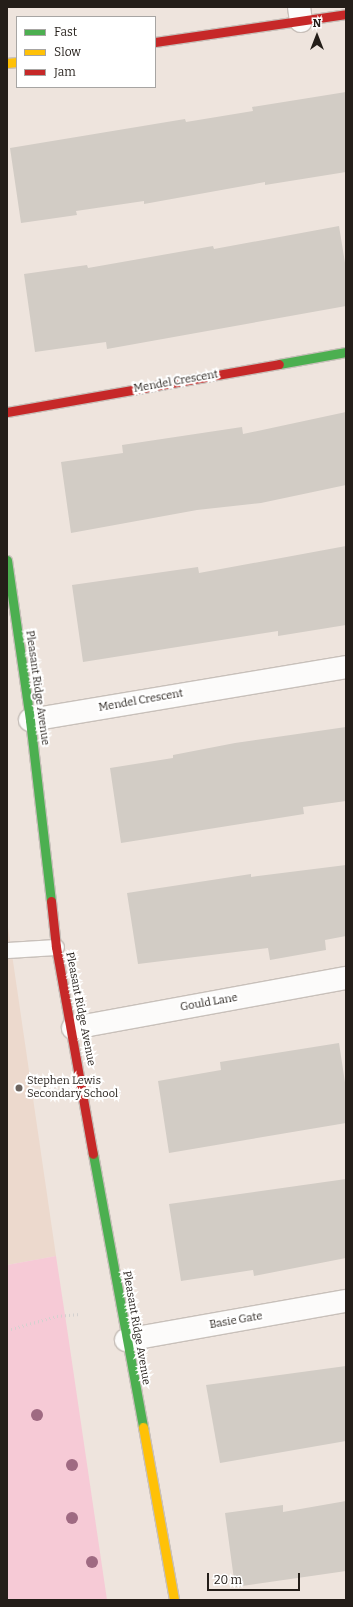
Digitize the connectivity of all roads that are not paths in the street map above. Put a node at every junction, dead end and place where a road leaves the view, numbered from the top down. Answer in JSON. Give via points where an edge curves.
{"nodes":[{"id":1,"x":300,"y":14,"type":"edge"},
{"id":2,"x":346,"y":14,"type":"edge"},
{"id":3,"x":156,"y":42,"type":"edge"},
{"id":4,"x":346,"y":352,"type":"edge"},
{"id":5,"x":7,"y":412,"type":"edge"},
{"id":6,"x":7,"y":560,"type":"edge"},
{"id":7,"x":346,"y":667,"type":"edge"},
{"id":8,"x":30,"y":720,"type":"junction"},
{"id":9,"x":56,"y":947,"type":"junction"},
{"id":10,"x":7,"y":950,"type":"edge"},
{"id":11,"x":346,"y":978,"type":"edge"},
{"id":12,"x":73,"y":1028,"type":"junction"},
{"id":13,"x":346,"y":1301,"type":"edge"},
{"id":14,"x":126,"y":1340,"type":"junction"},
{"id":15,"x":174,"y":1600,"type":"edge"}],
"edges":[{"from":1,"to":2,"type":"street"},
{"from":1,"to":3,"type":"street"},
{"from":4,"to":5,"type":"street","name":"Mendel Crescent"},
{"from":6,"to":8,"type":"street","name":"Pleasant Ridge Avenue"},
{"from":7,"to":8,"type":"street","name":"Mendel Crescent"},
{"from":8,"to":9,"type":"street","name":"Pleasant Ridge Avenue"},
{"from":9,"to":10,"type":"lane"},
{"from":9,"to":12,"type":"street","name":"Pleasant Ridge Avenue"},
{"from":11,"to":12,"type":"street","name":"Gould Lane"},
{"from":12,"to":14,"type":"street","name":"Pleasant Ridge Avenue"},
{"from":13,"to":14,"type":"street","name":"Basie Gate"},
{"from":14,"to":15,"type":"street","name":"Pleasant Ridge Avenue"}]}
